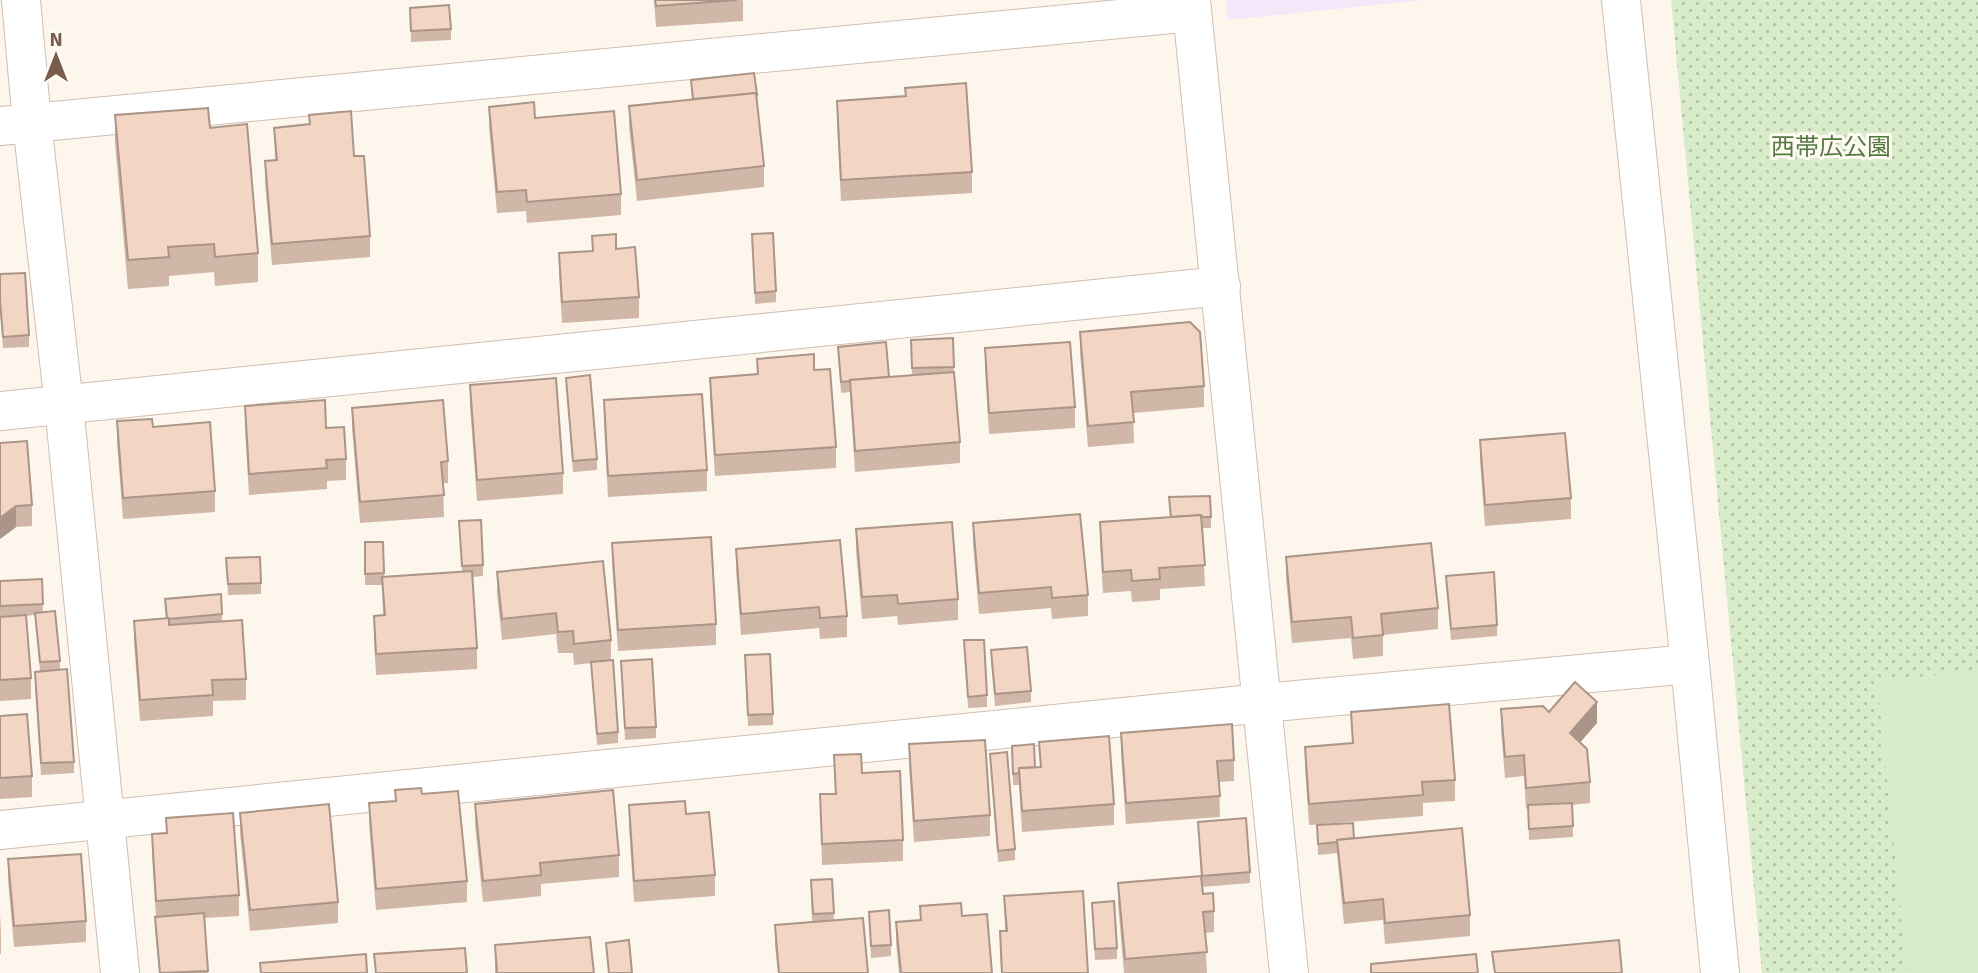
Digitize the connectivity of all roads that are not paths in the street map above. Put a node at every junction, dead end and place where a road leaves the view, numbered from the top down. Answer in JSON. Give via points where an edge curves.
{"nodes":[{"id":1,"x":21,"y":0,"type":"edge"},
{"id":2,"x":1621,"y":0,"type":"edge"},
{"id":3,"x":1192,"y":6,"type":"edge"},
{"id":4,"x":16,"y":125,"type":"edge"},
{"id":5,"x":1221,"y":286,"type":"junction"},
{"id":6,"x":64,"y":405,"type":"junction"},
{"id":7,"x":0,"y":411,"type":"edge"},
{"id":8,"x":1690,"y":664,"type":"junction"},
{"id":9,"x":1263,"y":703,"type":"junction"},
{"id":10,"x":103,"y":820,"type":"junction"},
{"id":11,"x":0,"y":830,"type":"edge"},
{"id":12,"x":120,"y":973,"type":"edge"},
{"id":13,"x":1289,"y":973,"type":"edge"},
{"id":14,"x":1720,"y":973,"type":"edge"}],
"edges":[{"from":1,"to":4,"type":"street"},
{"from":2,"to":8,"type":"street"},
{"from":3,"to":4,"type":"street"},
{"from":3,"to":5,"type":"street"},
{"from":4,"to":6,"type":"street"},
{"from":5,"to":6,"type":"street"},
{"from":5,"to":9,"type":"street"},
{"from":6,"to":7,"type":"street"},
{"from":6,"to":10,"type":"street"},
{"from":8,"to":9,"type":"street"},
{"from":8,"to":14,"type":"street"},
{"from":9,"to":10,"type":"street"},
{"from":9,"to":13,"type":"street"},
{"from":10,"to":11,"type":"street"},
{"from":10,"to":12,"type":"street"}]}
